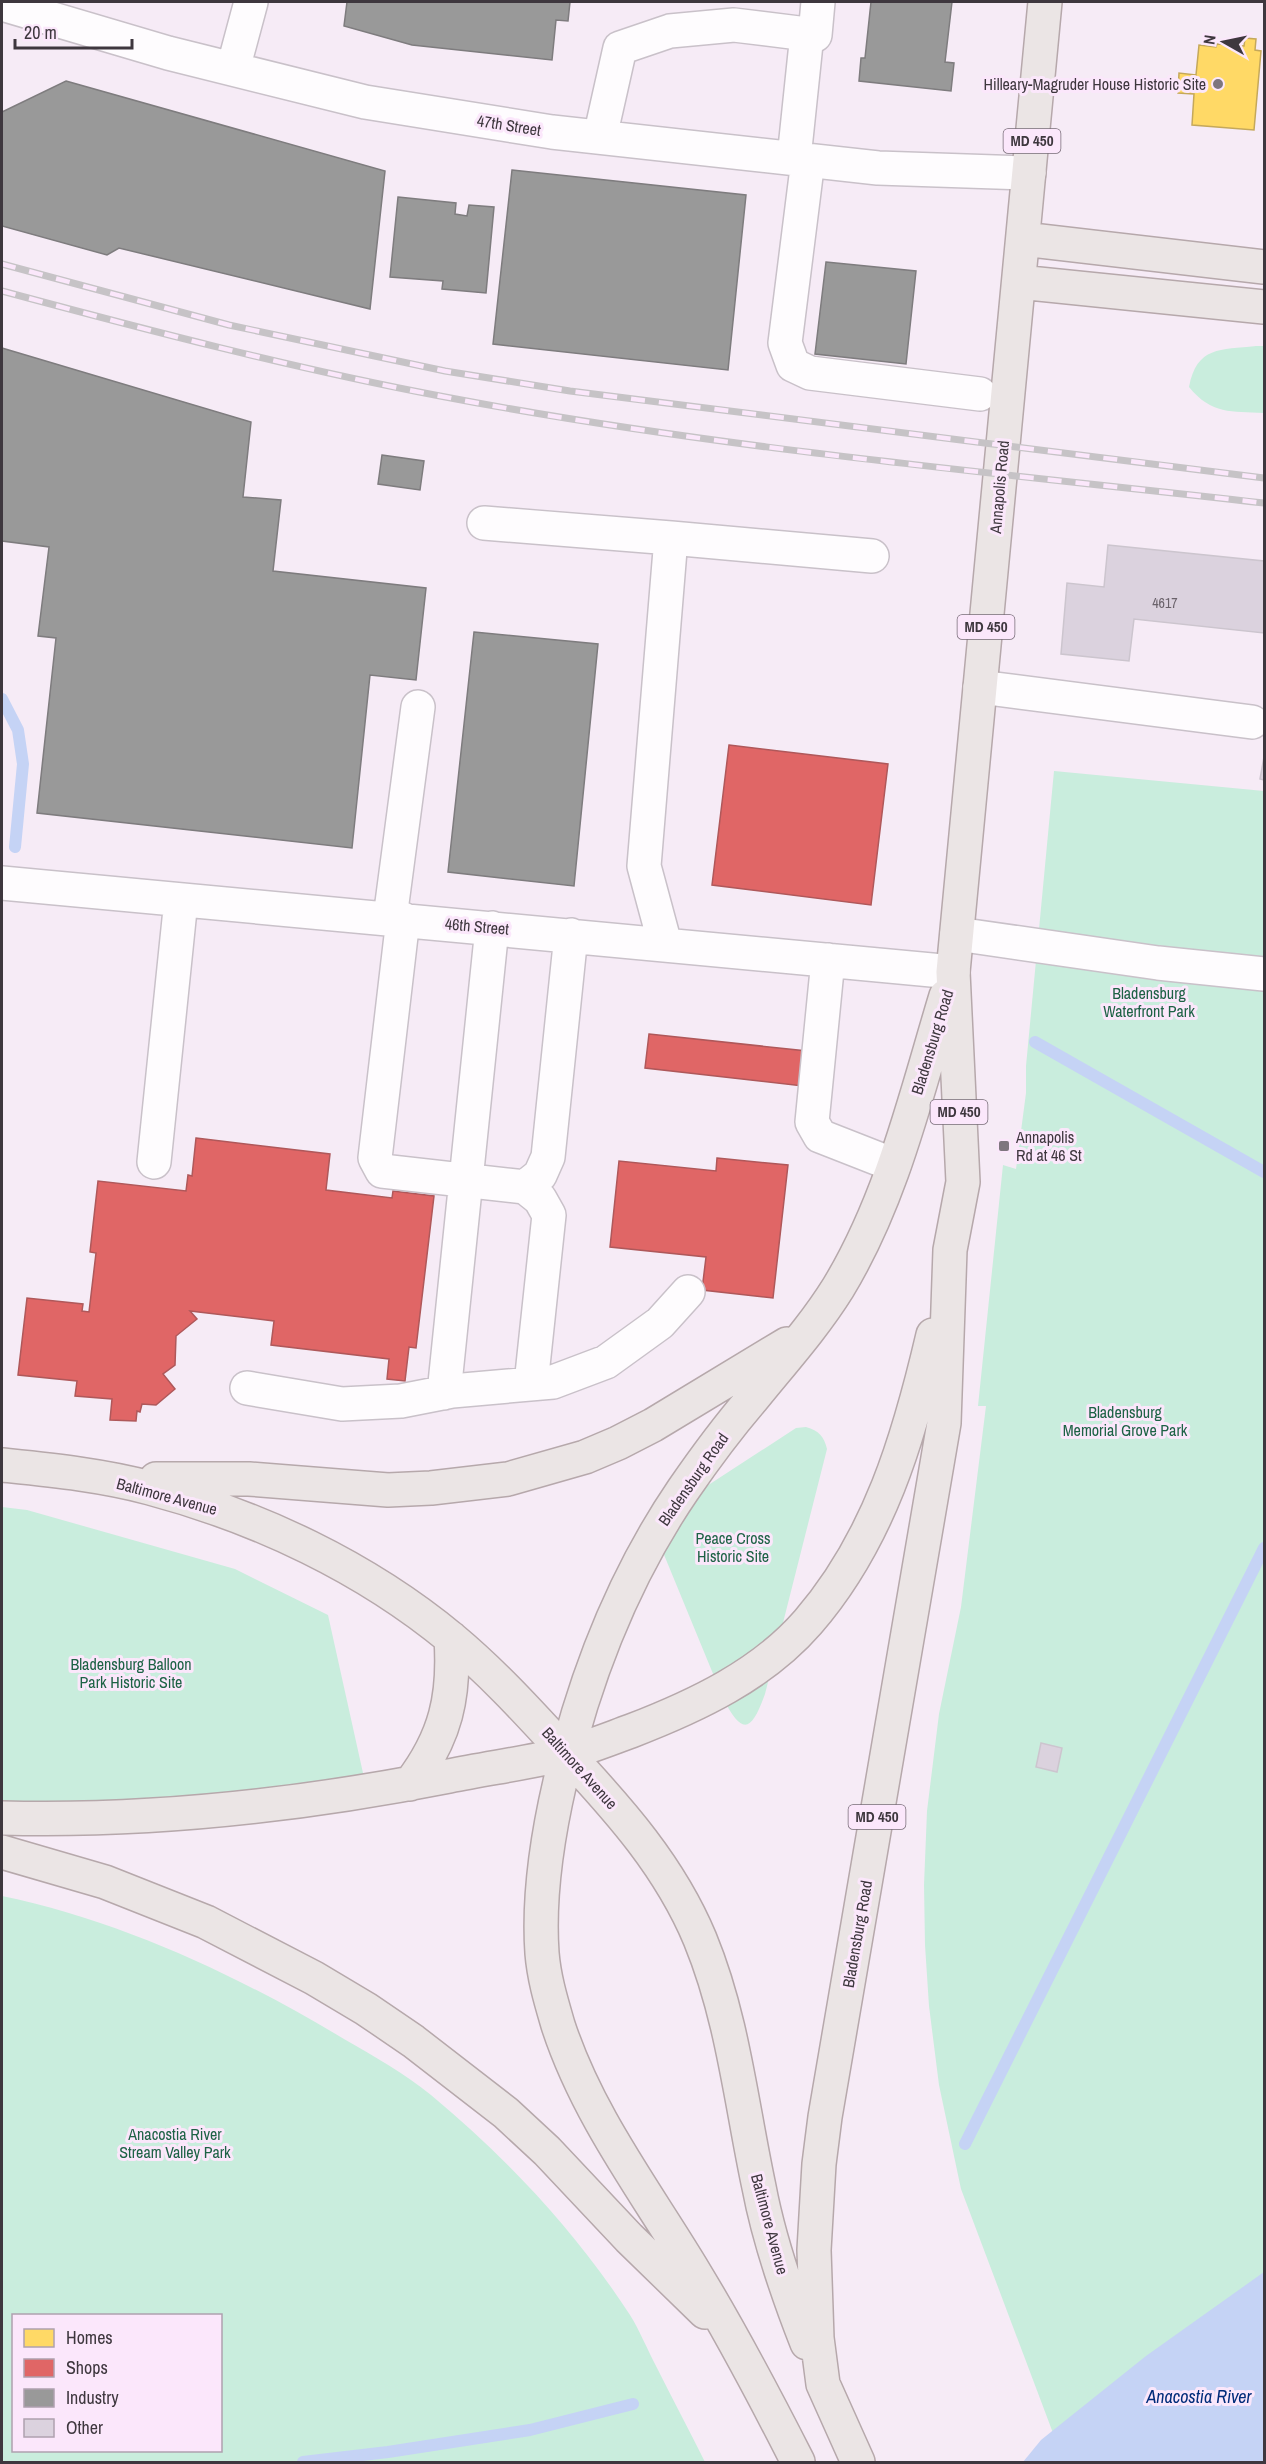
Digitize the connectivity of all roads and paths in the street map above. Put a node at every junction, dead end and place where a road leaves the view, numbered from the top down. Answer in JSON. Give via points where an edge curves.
{"nodes":[{"id":1,"x":251,"y":2,"type":"edge"},
{"id":2,"x":818,"y":2,"type":"edge"},
{"id":3,"x":1045,"y":2,"type":"edge"},
{"id":4,"x":2,"y":4,"type":"edge"},
{"id":5,"x":807,"y":34,"type":"junction"},
{"id":6,"x":233,"y":69,"type":"junction"},
{"id":7,"x":600,"y":137,"type":"junction"},
{"id":8,"x":801,"y":159,"type":"junction"},
{"id":9,"x":1029,"y":172,"type":"junction"},
{"id":10,"x":1023,"y":239,"type":"junction"},
{"id":11,"x":1264,"y":267,"type":"edge"},
{"id":12,"x":1019,"y":282,"type":"junction"},
{"id":13,"x":1264,"y":307,"type":"edge"},
{"id":14,"x":980,"y":394,"type":"dead end"},
{"id":15,"x":484,"y":523,"type":"dead end"},
{"id":16,"x":671,"y":538,"type":"junction"},
{"id":17,"x":872,"y":556,"type":"dead end"},
{"id":18,"x":980,"y":687,"type":"junction"},
{"id":19,"x":418,"y":707,"type":"dead end"},
{"id":20,"x":1252,"y":722,"type":"dead end"},
{"id":21,"x":2,"y":883,"type":"edge"},
{"id":22,"x":181,"y":900,"type":"junction"},
{"id":23,"x":396,"y":919,"type":"junction"},
{"id":24,"x":492,"y":928,"type":"junction"},
{"id":25,"x":957,"y":934,"type":"junction"},
{"id":26,"x":571,"y":935,"type":"junction"},
{"id":27,"x":665,"y":944,"type":"junction"},
{"id":28,"x":828,"y":960,"type":"junction"},
{"id":29,"x":953,"y":972,"type":"junction"},
{"id":30,"x":1264,"y":974,"type":"edge"},
{"id":31,"x":154,"y":1162,"type":"dead end"},
{"id":32,"x":894,"y":1165,"type":"junction"},
{"id":33,"x":465,"y":1181,"type":"junction"},
{"id":34,"x":525,"y":1187,"type":"junction"},
{"id":35,"x":950,"y":1250,"type":"junction"},
{"id":36,"x":688,"y":1292,"type":"dead end"},
{"id":37,"x":809,"y":1330,"type":"junction"},
{"id":38,"x":531,"y":1384,"type":"junction"},
{"id":39,"x":247,"y":1388,"type":"dead end"},
{"id":40,"x":444,"y":1393,"type":"junction"},
{"id":41,"x":2,"y":1465,"type":"edge"},
{"id":42,"x":105,"y":1480,"type":"junction"},
{"id":43,"x":451,"y":1638,"type":"junction"},
{"id":44,"x":567,"y":1754,"type":"junction"},
{"id":45,"x":411,"y":1784,"type":"junction"},
{"id":46,"x":2,"y":1818,"type":"edge"},
{"id":47,"x":2,"y":1852,"type":"edge"},
{"id":48,"x":734,"y":2341,"type":"junction"},
{"id":49,"x":823,"y":2384,"type":"junction"},
{"id":50,"x":856,"y":2459,"type":"edge"},
{"id":51,"x":798,"y":2463,"type":"edge"}],
"edges":[{"from":1,"to":6,"type":"street"},
{"from":2,"to":5,"type":"street","via":[[815,35]]},
{"from":3,"to":9,"type":"main road","name":"Annapolis Road","number":"MD 450"},
{"from":4,"to":6,"type":"street","name":"47th Street"},
{"from":5,"to":7,"type":"street","via":[[734,25],[670,31],[621,48]]},
{"from":5,"to":8,"type":"street"},
{"from":6,"to":7,"type":"street","name":"47th Street","via":[[366,102]]},
{"from":7,"to":8,"type":"street","name":"47th Street"},
{"from":8,"to":9,"type":"street","name":"47th Street","via":[[878,168]]},
{"from":8,"to":14,"type":"street","via":[[785,343],[793,365],[810,373]]},
{"from":9,"to":10,"type":"main road","name":"Annapolis Road","number":"MD 450"},
{"from":10,"to":11,"type":"main road"},
{"from":10,"to":12,"type":"main road","name":"Annapolis Road","number":"MD 450"},
{"from":12,"to":13,"type":"main road"},
{"from":12,"to":18,"type":"main road","name":"Annapolis Road","number":"MD 450"},
{"from":15,"to":16,"type":"street"},
{"from":16,"to":17,"type":"street"},
{"from":16,"to":27,"type":"street","via":[[644,866]]},
{"from":18,"to":20,"type":"street"},
{"from":18,"to":25,"type":"main road","name":"Annapolis Road","number":"MD 450"},
{"from":19,"to":23,"type":"street"},
{"from":21,"to":22,"type":"street","name":"46th Street"},
{"from":22,"to":23,"type":"street","name":"46th Street"},
{"from":22,"to":31,"type":"street"},
{"from":23,"to":24,"type":"street","name":"46th Street"},
{"from":23,"to":33,"type":"street","via":[[375,1158],[382,1171]]},
{"from":24,"to":26,"type":"street","name":"46th Street"},
{"from":24,"to":33,"type":"street"},
{"from":25,"to":29,"type":"main road","name":"Annapolis Road","number":"MD 450"},
{"from":25,"to":30,"type":"street"},
{"from":26,"to":27,"type":"street","name":"46th Street"},
{"from":26,"to":34,"type":"street","via":[[548,1157],[540,1175]]},
{"from":27,"to":28,"type":"street","name":"46th Street"},
{"from":28,"to":29,"type":"street","name":"46th Street"},
{"from":28,"to":32,"type":"street","via":[[812,1122],[820,1136]]},
{"from":29,"to":32,"type":"main road","name":"Bladensburg Road","number":"MD 450"},
{"from":29,"to":35,"type":"main road","name":"Bladensburg Road","number":"MD 450","via":[[963,1182]]},
{"from":32,"to":37,"type":"main road","name":"Bladensburg Road","number":"MD 450","via":[[856,1253]]},
{"from":33,"to":34,"type":"street"},
{"from":33,"to":40,"type":"street"},
{"from":34,"to":38,"type":"street","via":[[540,1199],[549,1215]]},
{"from":35,"to":44,"type":"main road","via":[[925,1370],[900,1460],[873,1525],[832,1591],[773,1656],[740,1680],[665,1718]]},
{"from":35,"to":49,"type":"main road","name":"Bladensburg Road","number":"MD 450","via":[[944,1423],[819,2164],[814,2292]]},
{"from":36,"to":38,"type":"street","via":[[660,1323],[606,1362],[553,1382]]},
{"from":37,"to":42,"type":"main road","via":[[618,1443],[508,1479],[388,1490],[249,1479]]},
{"from":37,"to":44,"type":"main road","name":"Bladensburg Road","number":"MD 450","via":[[716,1444],[653,1537],[597,1656]]},
{"from":38,"to":40,"type":"street"},
{"from":39,"to":40,"type":"street","via":[[342,1404],[401,1401]]},
{"from":41,"to":42,"type":"main road","name":"Baltimore Avenue"},
{"from":42,"to":43,"type":"main road","name":"Baltimore Avenue","via":[[147,1487],[276,1531],[363,1576]]},
{"from":43,"to":44,"type":"main road","name":"Baltimore Avenue"},
{"from":43,"to":45,"type":"main road","via":[[452,1687],[443,1727]]},
{"from":44,"to":45,"type":"main road"},
{"from":44,"to":48,"type":"main road","name":"Bladensburg Road","number":"MD 450","via":[[552,1816],[542,1888],[548,1993],[571,2061],[600,2123]]},
{"from":44,"to":49,"type":"main road","name":"Baltimore Avenue","via":[[606,1794],[644,1842],[664,1870],[700,1939],[730,2032],[772,2242]]},
{"from":45,"to":46,"type":"main road","via":[[219,1810],[141,1816]]},
{"from":47,"to":48,"type":"main road","via":[[105,1882],[206,1922],[314,1978],[413,2041],[547,2151]]},
{"from":48,"to":51,"type":"main road","name":"Bladensburg Road"},
{"from":49,"to":50,"type":"main road","name":"Bladensburg Road"}]}
